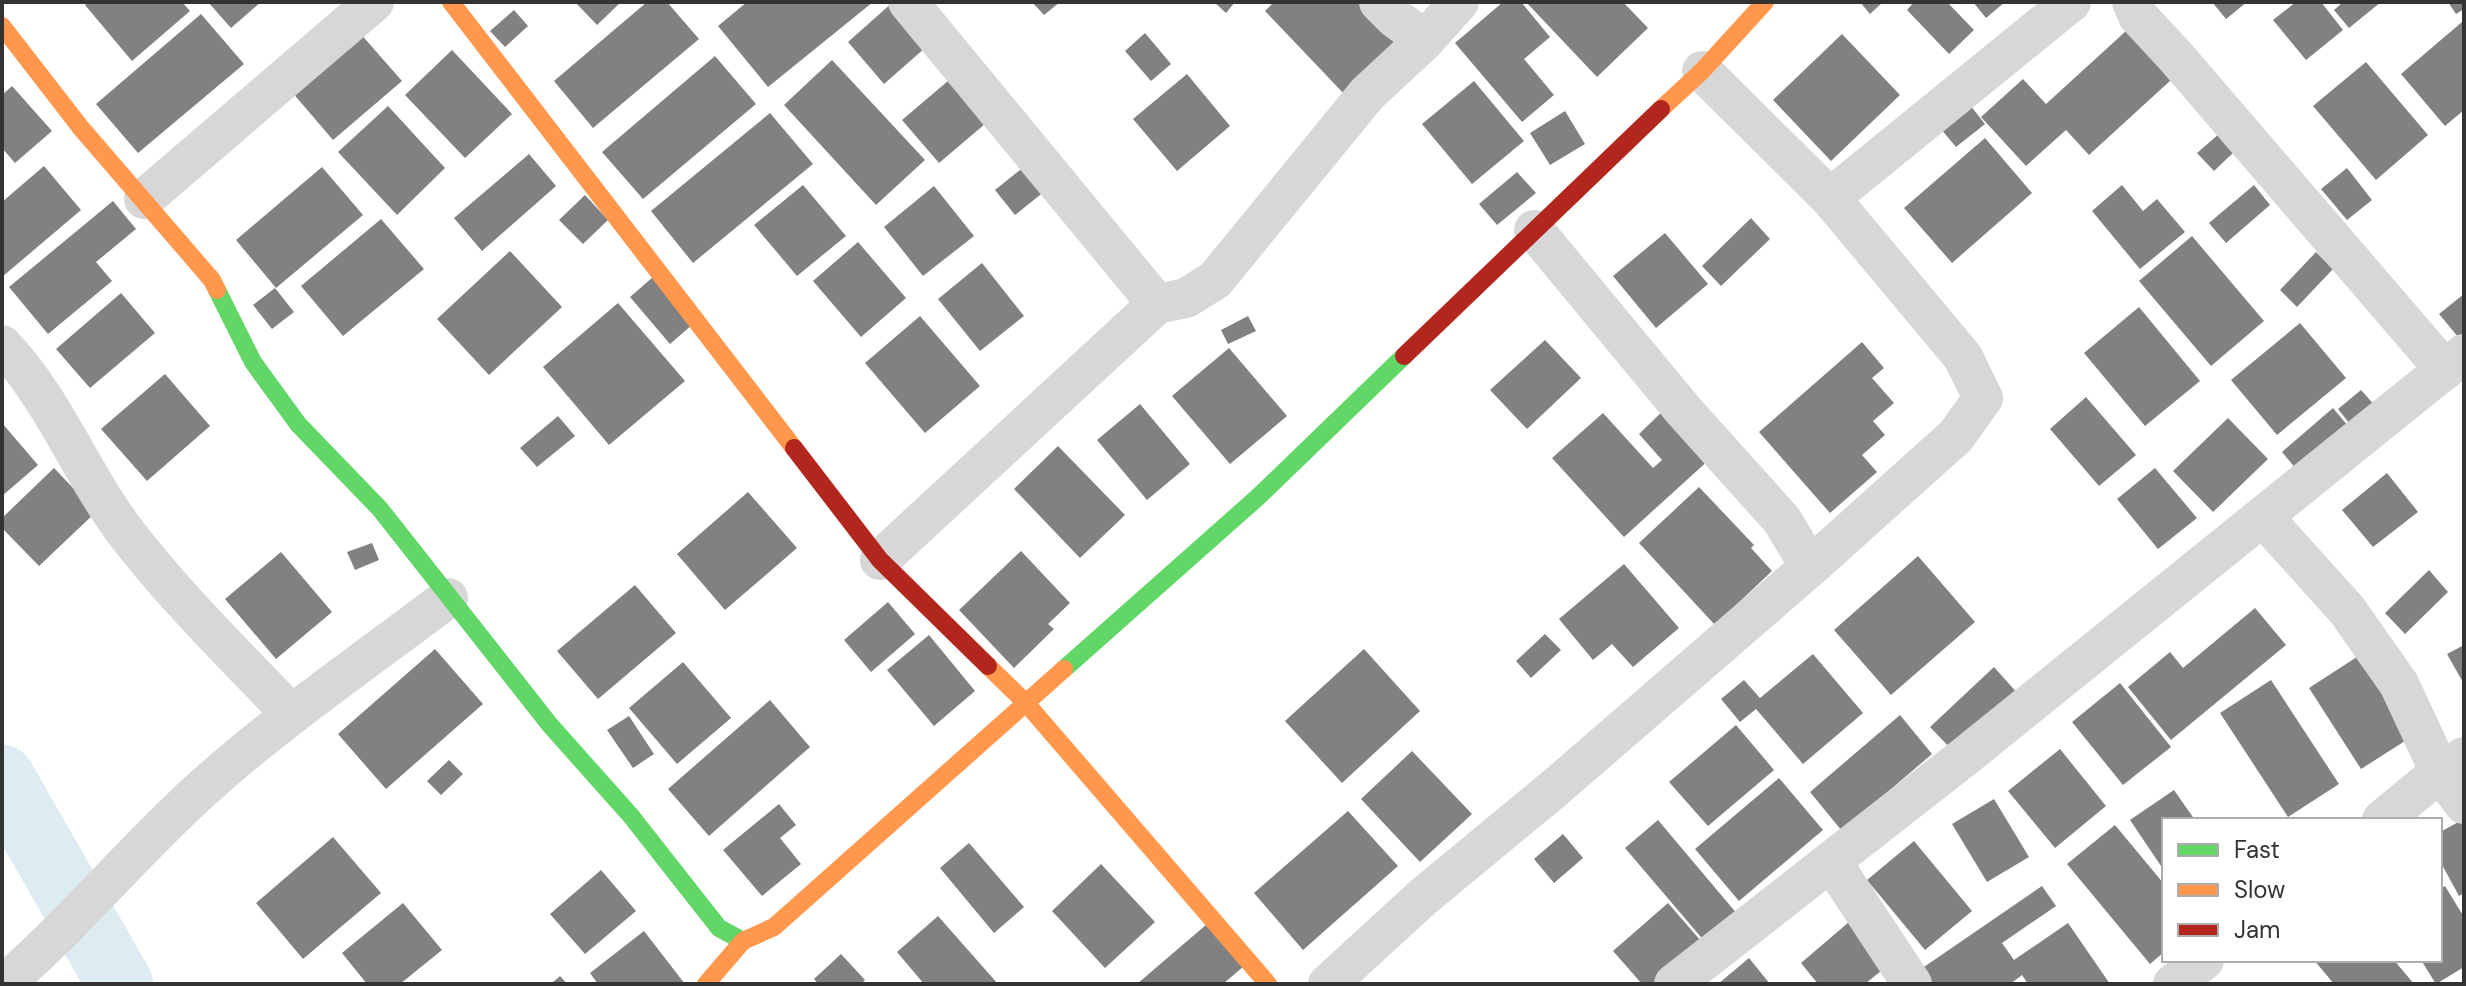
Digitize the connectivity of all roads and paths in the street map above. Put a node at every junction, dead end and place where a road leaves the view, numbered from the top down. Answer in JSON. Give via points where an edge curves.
{"nodes":[{"id":1,"x":374,"y":2,"type":"edge"},
{"id":2,"x":451,"y":2,"type":"edge"},
{"id":3,"x":908,"y":2,"type":"edge"},
{"id":4,"x":1379,"y":2,"type":"edge"},
{"id":5,"x":1459,"y":2,"type":"edge"},
{"id":6,"x":1765,"y":2,"type":"edge"},
{"id":7,"x":2071,"y":2,"type":"edge"},
{"id":8,"x":2132,"y":2,"type":"edge"},
{"id":9,"x":2,"y":26,"type":"edge"},
{"id":10,"x":1425,"y":40,"type":"junction"},
{"id":11,"x":1702,"y":71,"type":"junction"},
{"id":12,"x":1830,"y":198,"type":"junction"},
{"id":13,"x":144,"y":199,"type":"junction"},
{"id":14,"x":1534,"y":230,"type":"junction"},
{"id":15,"x":1157,"y":304,"type":"junction"},
{"id":16,"x":2,"y":345,"type":"edge"},
{"id":17,"x":2455,"y":362,"type":"edge"},
{"id":18,"x":2264,"y":518,"type":"junction"},
{"id":19,"x":880,"y":560,"type":"junction"},
{"id":20,"x":1810,"y":567,"type":"junction"},
{"id":21,"x":448,"y":598,"type":"junction"},
{"id":22,"x":1026,"y":703,"type":"junction"},
{"id":23,"x":292,"y":715,"type":"junction"},
{"id":24,"x":2452,"y":765,"type":"edge"},
{"id":25,"x":2464,"y":804,"type":"edge"},
{"id":26,"x":2385,"y":818,"type":"edge"},
{"id":27,"x":1831,"y":861,"type":"junction"},
{"id":28,"x":743,"y":941,"type":"junction"},
{"id":29,"x":2201,"y":962,"type":"edge"},
{"id":30,"x":4,"y":984,"type":"edge"},
{"id":31,"x":706,"y":984,"type":"edge"},
{"id":32,"x":1268,"y":984,"type":"edge"},
{"id":33,"x":1328,"y":984,"type":"edge"},
{"id":34,"x":1674,"y":984,"type":"edge"},
{"id":35,"x":1912,"y":984,"type":"edge"},
{"id":36,"x":2173,"y":984,"type":"edge"}],
"edges":[{"from":1,"to":13,"type":"street"},
{"from":2,"to":19,"type":"street"},
{"from":3,"to":15,"type":"street"},
{"from":4,"to":10,"type":"street"},
{"from":5,"to":10,"type":"street"},
{"from":6,"to":11,"type":"street"},
{"from":7,"to":12,"type":"street"},
{"from":8,"to":17,"type":"street","via":[[2138,16]]},
{"from":9,"to":13,"type":"street"},
{"from":10,"to":15,"type":"street","via":[[1367,94],[1215,280],[1186,298]]},
{"from":11,"to":12,"type":"street"},
{"from":11,"to":14,"type":"street"},
{"from":12,"to":20,"type":"street","via":[[1963,357],[1983,398],[1956,436]]},
{"from":13,"to":21,"type":"street","via":[[212,280],[253,362],[298,424],[380,509]]},
{"from":14,"to":20,"type":"street","via":[[1782,520]]},
{"from":14,"to":22,"type":"street","via":[[1258,497]]},
{"from":15,"to":19,"type":"street"},
{"from":16,"to":23,"type":"street","via":[[127,533]]},
{"from":17,"to":18,"type":"street"},
{"from":18,"to":24,"type":"street","via":[[2347,610]]},
{"from":18,"to":27,"type":"street"},
{"from":19,"to":22,"type":"street"},
{"from":20,"to":33,"type":"street"},
{"from":21,"to":23,"type":"street"},
{"from":21,"to":28,"type":"street","via":[[719,928]]},
{"from":22,"to":28,"type":"street","via":[[774,927]]},
{"from":22,"to":32,"type":"street"},
{"from":23,"to":30,"type":"street","via":[[202,789]]},
{"from":24,"to":25,"type":"street"},
{"from":24,"to":26,"type":"street"},
{"from":27,"to":34,"type":"street"},
{"from":27,"to":35,"type":"street"},
{"from":28,"to":31,"type":"street"},
{"from":29,"to":36,"type":"street"}]}
